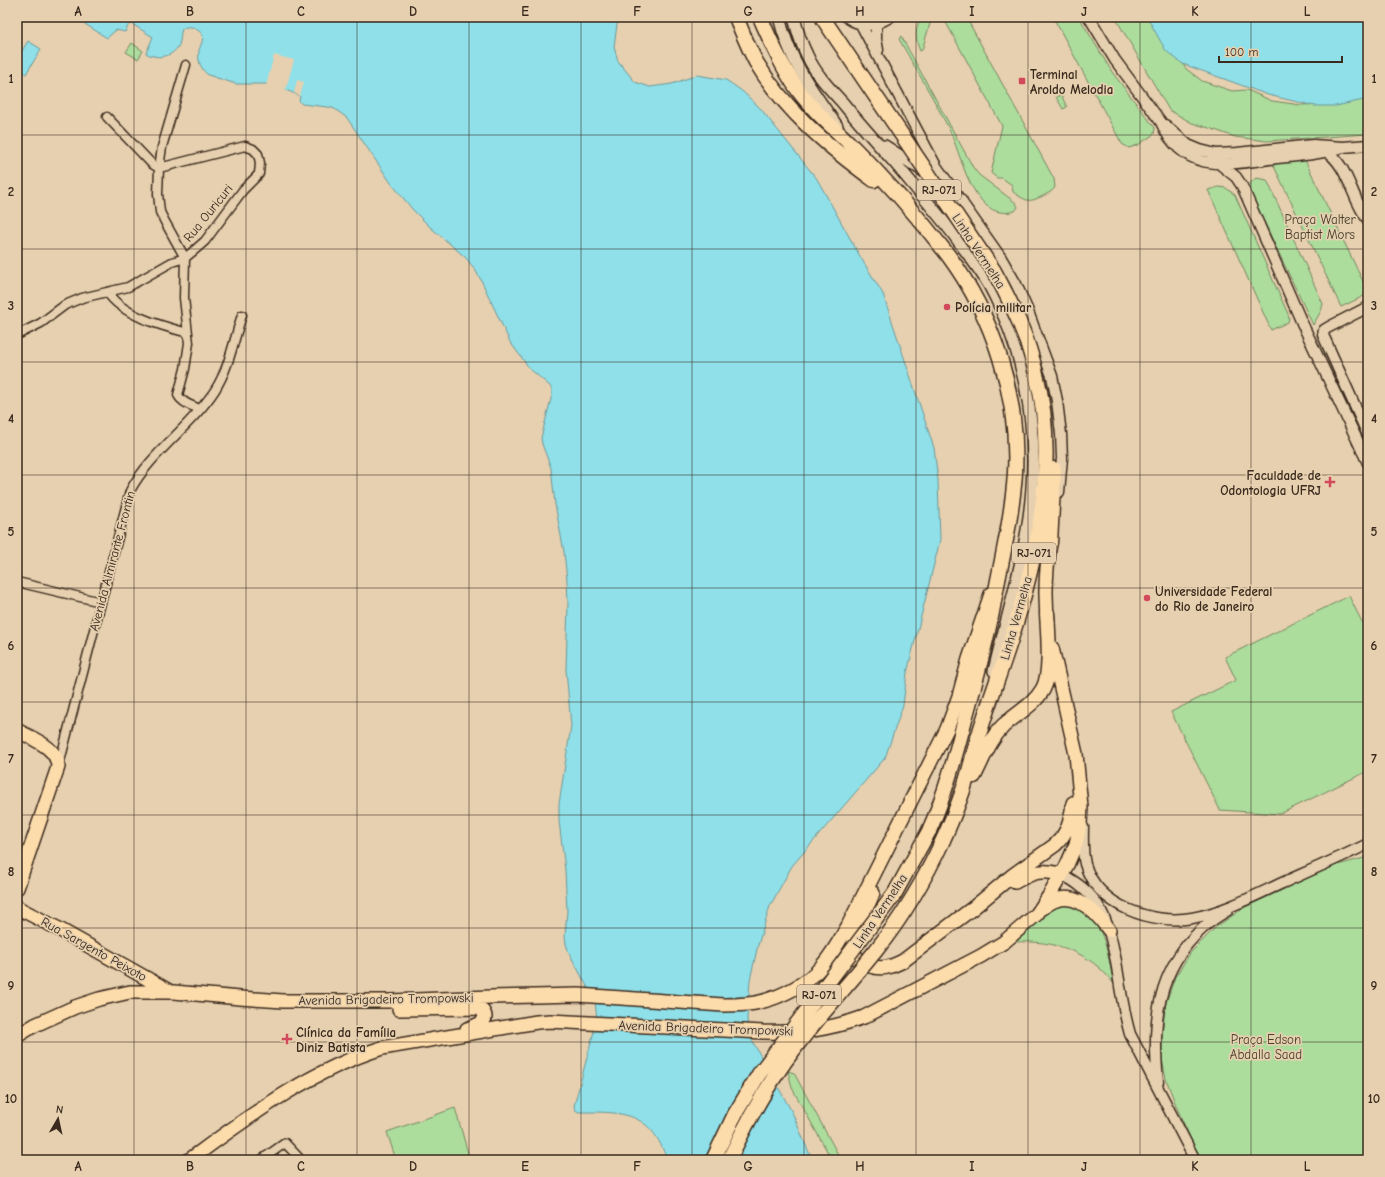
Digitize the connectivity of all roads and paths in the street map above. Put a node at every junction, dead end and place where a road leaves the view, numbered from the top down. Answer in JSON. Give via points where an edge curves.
{"nodes":[{"id":1,"x":736,"y":17,"type":"edge"},
{"id":2,"x":760,"y":17,"type":"edge"},
{"id":3,"x":779,"y":17,"type":"edge"},
{"id":4,"x":794,"y":17,"type":"edge"},
{"id":5,"x":822,"y":17,"type":"edge"},
{"id":6,"x":847,"y":17,"type":"edge"},
{"id":7,"x":1089,"y":17,"type":"edge"},
{"id":8,"x":859,"y":20,"type":"edge"},
{"id":9,"x":883,"y":21,"type":"edge"},
{"id":10,"x":880,"y":60,"type":"junction"},
{"id":11,"x":186,"y":65,"type":"dead end"},
{"id":12,"x":107,"y":117,"type":"dead end"},
{"id":13,"x":1161,"y":122,"type":"junction"},
{"id":14,"x":869,"y":134,"type":"junction"},
{"id":15,"x":848,"y":142,"type":"junction"},
{"id":16,"x":1313,"y":145,"type":"junction"},
{"id":17,"x":1368,"y":145,"type":"edge"},
{"id":18,"x":1344,"y":147,"type":"junction"},
{"id":19,"x":1328,"y":152,"type":"junction"},
{"id":20,"x":1221,"y":165,"type":"junction"},
{"id":21,"x":159,"y":168,"type":"junction"},
{"id":22,"x":901,"y":200,"type":"junction"},
{"id":23,"x":961,"y":201,"type":"junction"},
{"id":24,"x":1368,"y":220,"type":"edge"},
{"id":25,"x":185,"y":258,"type":"junction"},
{"id":26,"x":107,"y":292,"type":"junction"},
{"id":27,"x":1368,"y":307,"type":"edge"},
{"id":28,"x":242,"y":315,"type":"dead end"},
{"id":29,"x":188,"y":333,"type":"junction"},
{"id":30,"x":17,"y":334,"type":"edge"},
{"id":31,"x":1037,"y":377,"type":"junction"},
{"id":32,"x":200,"y":409,"type":"junction"},
{"id":33,"x":1368,"y":435,"type":"edge"},
{"id":34,"x":1368,"y":463,"type":"edge"},
{"id":35,"x":1050,"y":543,"type":"junction"},
{"id":36,"x":1001,"y":562,"type":"junction"},
{"id":37,"x":17,"y":582,"type":"edge"},
{"id":38,"x":100,"y":602,"type":"junction"},
{"id":39,"x":1047,"y":613,"type":"junction"},
{"id":40,"x":981,"y":726,"type":"junction"},
{"id":41,"x":17,"y":730,"type":"edge"},
{"id":42,"x":65,"y":743,"type":"junction"},
{"id":43,"x":55,"y":758,"type":"junction"},
{"id":44,"x":1076,"y":767,"type":"junction"},
{"id":45,"x":1081,"y":807,"type":"junction"},
{"id":46,"x":957,"y":808,"type":"junction"},
{"id":47,"x":1368,"y":844,"type":"edge"},
{"id":48,"x":889,"y":846,"type":"junction"},
{"id":49,"x":1368,"y":849,"type":"edge"},
{"id":50,"x":1356,"y":850,"type":"junction"},
{"id":51,"x":1062,"y":874,"type":"junction"},
{"id":52,"x":17,"y":888,"type":"edge"},
{"id":53,"x":1236,"y":904,"type":"junction"},
{"id":54,"x":17,"y":906,"type":"edge"},
{"id":55,"x":973,"y":908,"type":"junction"},
{"id":56,"x":1037,"y":914,"type":"junction"},
{"id":57,"x":1109,"y":930,"type":"junction"},
{"id":58,"x":171,"y":992,"type":"junction"},
{"id":59,"x":345,"y":1001,"type":"junction"},
{"id":60,"x":19,"y":1035,"type":"edge"},
{"id":61,"x":439,"y":1038,"type":"junction"},
{"id":62,"x":1158,"y":1088,"type":"junction"},
{"id":63,"x":189,"y":1160,"type":"edge"},
{"id":64,"x":261,"y":1160,"type":"edge"},
{"id":65,"x":301,"y":1160,"type":"edge"},
{"id":66,"x":713,"y":1160,"type":"edge"},
{"id":67,"x":729,"y":1160,"type":"edge"},
{"id":68,"x":1195,"y":1160,"type":"edge"}],
"edges":[{"from":1,"to":22,"type":"highway","via":[[757,63],[779,95],[830,145]]},
{"from":2,"to":15,"type":"highway","name":"Linha Vermelha","number":"RJ-071","via":[[798,91]]},
{"from":3,"to":15,"type":"main road","via":[[784,37],[796,64]]},
{"from":4,"to":14,"type":"main road","via":[[807,56],[819,75]]},
{"from":5,"to":31,"type":"highway","name":"Linha Vermelha","number":"RJ-071","bridge":true,"via":[[994,271],[1022,328]]},
{"from":6,"to":8,"type":"street"},
{"from":7,"to":13,"type":"street","via":[[1115,60]]},
{"from":8,"to":9,"type":"street"},
{"from":8,"to":10,"type":"street","name":"Avenida Brigadeiro Trompowski"},
{"from":9,"to":10,"type":"street","via":[[876,44]]},
{"from":10,"to":23,"type":"street","name":"Avenida Brigadeiro Trompowski","via":[[936,166]]},
{"from":11,"to":21,"type":"street","via":[[162,147]]},
{"from":12,"to":21,"type":"street","via":[[152,164]]},
{"from":13,"to":16,"type":"street","via":[[1188,145],[1216,154]]},
{"from":13,"to":20,"type":"street","via":[[1172,142],[1182,151],[1199,160]]},
{"from":14,"to":23,"type":"main road","via":[[934,178]]},
{"from":14,"to":40,"type":"main road","name":"Linha Vermelha","via":[[930,203],[988,284],[1013,340],[1025,386],[1033,445],[1032,490],[1020,561]]},
{"from":15,"to":22,"type":"highway","name":"Linha Vermelha","number":"RJ-071"},
{"from":16,"to":18,"type":"street"},
{"from":16,"to":19,"type":"street"},
{"from":17,"to":18,"type":"street"},
{"from":18,"to":19,"type":"street"},
{"from":19,"to":20,"type":"street"},
{"from":19,"to":24,"type":"street","via":[[1340,164]]},
{"from":20,"to":34,"type":"street","via":[[1242,186],[1302,323]]},
{"from":21,"to":25,"type":"street","via":[[160,212]]},
{"from":21,"to":25,"type":"street","name":"Rua Ouricuri","via":[[245,146],[256,151],[259,158],[260,171],[257,177],[243,190],[205,241]]},
{"from":22,"to":36,"type":"highway","name":"Linha Vermelha","number":"RJ-071","via":[[965,280],[991,331],[1000,358],[1013,416],[1015,445],[1012,504]]},
{"from":23,"to":35,"type":"street","name":"Avenida Brigadeiro Trompowski","via":[[1016,284],[1052,376],[1062,458]]},
{"from":25,"to":26,"type":"street","name":"Rua Ouricuri","via":[[172,262],[128,287]]},
{"from":25,"to":29,"type":"street","via":[[184,298]]},
{"from":26,"to":29,"type":"street","via":[[117,304],[140,317]]},
{"from":26,"to":30,"type":"street","name":"Rua Ouricuri","via":[[65,304],[41,323]]},
{"from":27,"to":33,"type":"street","via":[[1323,332],[1323,337]]},
{"from":28,"to":32,"type":"street","name":"Avenida Almirante Frontin","via":[[220,381]]},
{"from":29,"to":32,"type":"street","via":[[189,343],[178,395],[181,400]]},
{"from":31,"to":35,"type":"highway","via":[[1053,431],[1054,469]]},
{"from":31,"to":40,"type":"highway","name":"Linha Vermelha","number":"RJ-071","via":[[1043,412],[1045,478],[1037,540],[1011,642]]},
{"from":32,"to":38,"type":"street","name":"Avenida Almirante Frontin","via":[[143,472],[130,491]]},
{"from":35,"to":39,"type":"highway","name":"Avenida Brigadeiro Trompowski","via":[[1046,568]]},
{"from":36,"to":48,"type":"highway","name":"Linha Vermelha","via":[[954,713]]},
{"from":36,"to":66,"type":"highway","name":"Linha Vermelha","number":"RJ-071","bridge":true,"via":[[985,648],[954,764],[929,831],[884,908],[759,1074],[735,1114]]},
{"from":37,"to":38,"type":"street"},
{"from":38,"to":42,"type":"street","name":"Avenida Almirante Frontin"},
{"from":39,"to":44,"type":"highway","name":"Avenida Brigadeiro Trompowski","via":[[1053,656],[1076,754]]},
{"from":39,"to":46,"type":"highway","via":[[1048,672],[1044,689],[995,735]]},
{"from":40,"to":46,"type":"highway","name":"Linha Vermelha","number":"RJ-071"},
{"from":41,"to":43,"type":"highway"},
{"from":42,"to":43,"type":"street","name":"Avenida Almirante Frontin"},
{"from":42,"to":43,"type":"street","via":[[59,747]]},
{"from":43,"to":52,"type":"highway","name":"Avenida Almirante Frontin"},
{"from":44,"to":45,"type":"highway","name":"Avenida Brigadeiro Trompowski"},
{"from":44,"to":55,"type":"highway","via":[[1072,818],[1061,840]]},
{"from":45,"to":51,"type":"highway","name":"Avenida Brigadeiro Trompowski","via":[[1076,844]]},
{"from":45,"to":53,"type":"street","via":[[1085,862],[1097,887],[1113,901],[1138,913],[1180,919],[1196,917]]},
{"from":46,"to":67,"type":"highway","name":"Linha Vermelha","number":"RJ-071","bridge":true,"via":[[931,866],[896,923],[782,1065],[756,1107]]},
{"from":47,"to":50,"type":"street"},
{"from":48,"to":55,"type":"highway","via":[[872,898],[854,938],[855,953],[862,962],[874,967],[892,967]]},
{"from":48,"to":59,"type":"highway","name":"Avenida Brigadeiro Trompowski","via":[[834,949],[820,969],[804,982],[759,1003],[723,1005],[578,995]]},
{"from":49,"to":50,"type":"street"},
{"from":50,"to":53,"type":"street"},
{"from":51,"to":55,"type":"highway","via":[[1044,871],[1027,875]]},
{"from":51,"to":56,"type":"highway","name":"Avenida Brigadeiro Trompowski"},
{"from":51,"to":57,"type":"street","via":[[1077,884],[1100,907]]},
{"from":53,"to":62,"type":"street","via":[[1193,937],[1182,951],[1164,984],[1155,1038]]},
{"from":54,"to":58,"type":"highway","name":"Rua Sargento Peixoto"},
{"from":56,"to":57,"type":"highway","via":[[1054,900],[1071,899],[1090,909]]},
{"from":56,"to":61,"type":"highway","name":"Avenida Brigadeiro Trompowski","via":[[992,950],[864,1017],[824,1029],[763,1032],[561,1021],[537,1022]]},
{"from":57,"to":62,"type":"street","via":[[1130,1034]]},
{"from":58,"to":59,"type":"highway","name":"Avenida Brigadeiro Trompowski","via":[[283,1001]]},
{"from":58,"to":60,"type":"highway","name":"Avenida Brigadeiro Trompowski","via":[[130,992],[99,999],[50,1018]]},
{"from":59,"to":61,"type":"highway","via":[[370,1009],[476,1008],[484,1012],[485,1019],[480,1024]]},
{"from":61,"to":63,"type":"highway","name":"Avenida Brigadeiro Trompowski","via":[[382,1048],[323,1071],[234,1127]]},
{"from":62,"to":68,"type":"street"},
{"from":64,"to":65,"type":"street","via":[[285,1143]]}]}
